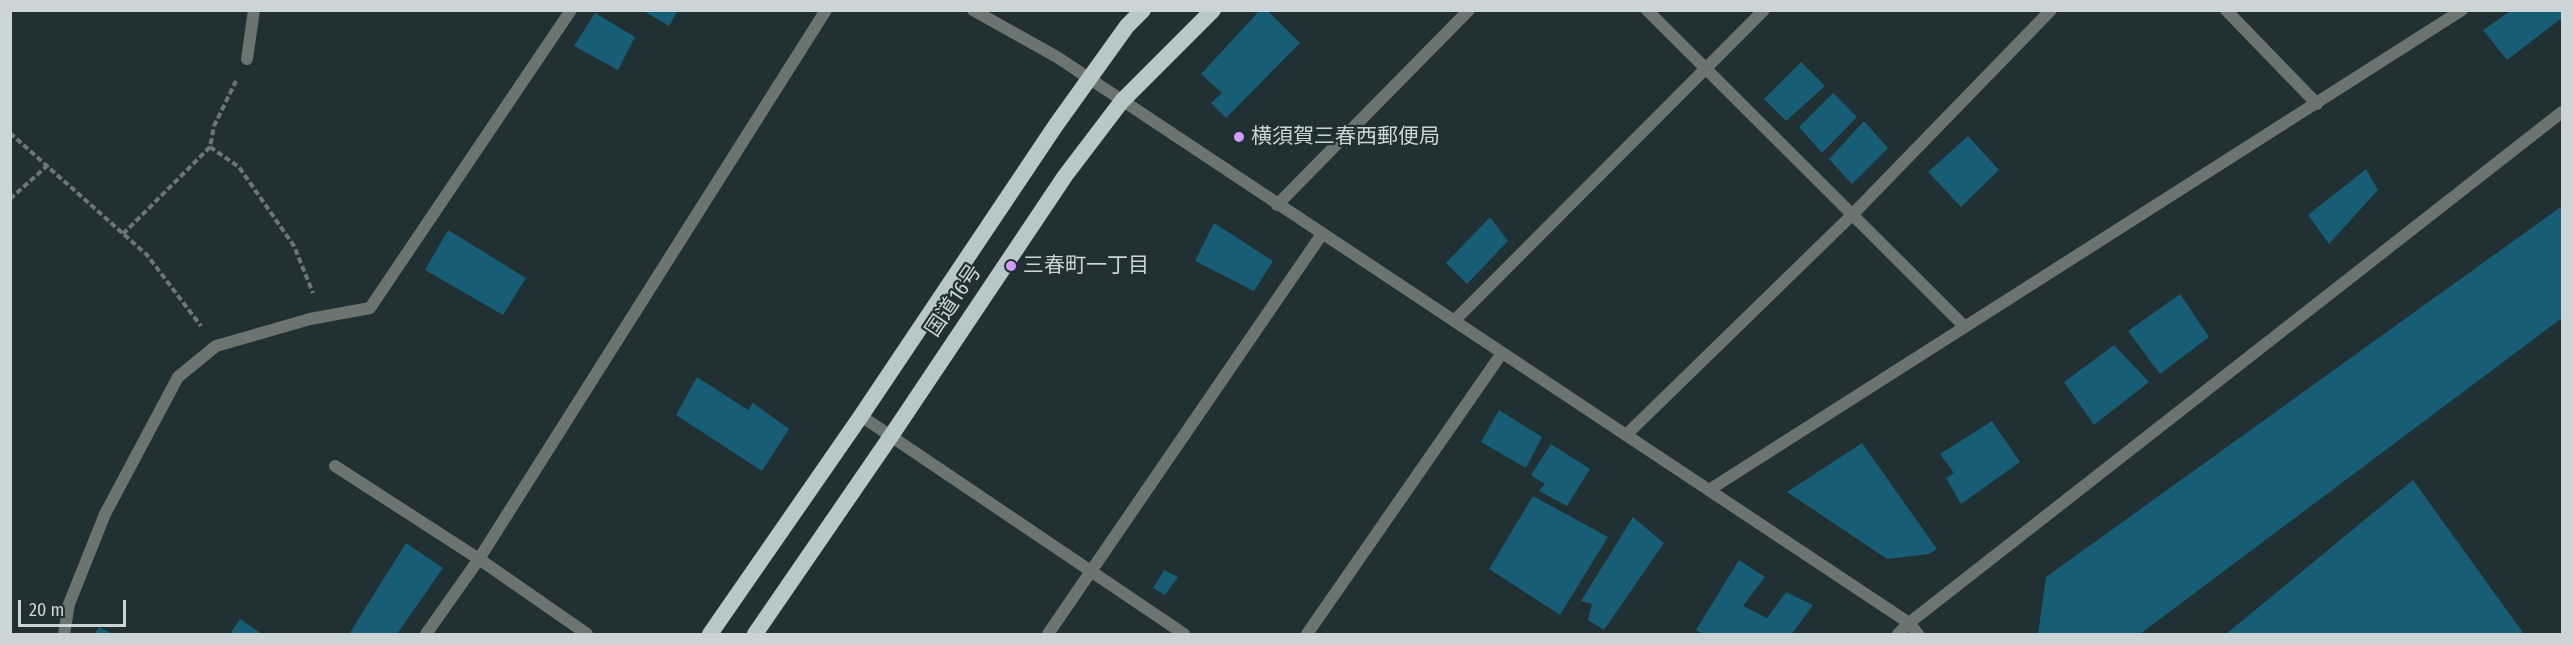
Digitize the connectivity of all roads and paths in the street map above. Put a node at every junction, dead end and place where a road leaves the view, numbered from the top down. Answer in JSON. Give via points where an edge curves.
{"nodes":[{"id":1,"x":254,"y":10,"type":"edge"},
{"id":2,"x":570,"y":10,"type":"edge"},
{"id":3,"x":826,"y":10,"type":"edge"},
{"id":4,"x":973,"y":10,"type":"edge"},
{"id":5,"x":1143,"y":10,"type":"edge"},
{"id":6,"x":1213,"y":10,"type":"edge"},
{"id":7,"x":1469,"y":10,"type":"edge"},
{"id":8,"x":1647,"y":10,"type":"edge"},
{"id":9,"x":1764,"y":10,"type":"edge"},
{"id":10,"x":2051,"y":10,"type":"edge"},
{"id":11,"x":2226,"y":10,"type":"edge"},
{"id":12,"x":2462,"y":10,"type":"edge"},
{"id":13,"x":247,"y":59,"type":"joint"},
{"id":14,"x":1706,"y":70,"type":"junction"},
{"id":15,"x":1089,"y":80,"type":"junction"},
{"id":16,"x":1122,"y":101,"type":"junction"},
{"id":17,"x":2317,"y":104,"type":"junction"},
{"id":18,"x":2562,"y":112,"type":"edge"},
{"id":19,"x":10,"y":133,"type":"edge"},
{"id":20,"x":210,"y":147,"type":"junction"},
{"id":21,"x":48,"y":165,"type":"junction"},
{"id":22,"x":10,"y":199,"type":"edge"},
{"id":23,"x":1277,"y":205,"type":"junction"},
{"id":24,"x":1852,"y":215,"type":"junction"},
{"id":25,"x":123,"y":234,"type":"junction"},
{"id":26,"x":1322,"y":234,"type":"junction"},
{"id":27,"x":323,"y":317,"type":"junction"},
{"id":28,"x":1454,"y":321,"type":"junction"},
{"id":29,"x":1965,"y":327,"type":"junction"},
{"id":30,"x":216,"y":346,"type":"junction"},
{"id":31,"x":1502,"y":353,"type":"junction"},
{"id":32,"x":861,"y":416,"type":"junction"},
{"id":33,"x":1626,"y":435,"type":"junction"},
{"id":34,"x":891,"y":436,"type":"junction"},
{"id":35,"x":335,"y":466,"type":"dead end"},
{"id":36,"x":1709,"y":490,"type":"junction"},
{"id":37,"x":478,"y":559,"type":"junction"},
{"id":38,"x":1090,"y":571,"type":"junction"},
{"id":39,"x":1909,"y":623,"type":"junction"},
{"id":40,"x":64,"y":634,"type":"edge"},
{"id":41,"x":426,"y":634,"type":"edge"},
{"id":42,"x":587,"y":634,"type":"edge"},
{"id":43,"x":710,"y":634,"type":"edge"},
{"id":44,"x":755,"y":634,"type":"edge"},
{"id":45,"x":1048,"y":634,"type":"edge"},
{"id":46,"x":1184,"y":634,"type":"edge"},
{"id":47,"x":1307,"y":634,"type":"edge"},
{"id":48,"x":1898,"y":634,"type":"edge"},
{"id":49,"x":1918,"y":634,"type":"edge"}],
"edges":[{"from":1,"to":13,"type":"street"},
{"from":2,"to":27,"type":"street","via":[[370,308]]},
{"from":3,"to":37,"type":"street"},
{"from":4,"to":15,"type":"street","via":[[1057,57]]},
{"from":5,"to":15,"type":"highway","name":"国道16号"},
{"from":6,"to":16,"type":"highway","name":"国道16号"},
{"from":7,"to":23,"type":"street"},
{"from":8,"to":14,"type":"street"},
{"from":9,"to":14,"type":"street"},
{"from":10,"to":24,"type":"street"},
{"from":11,"to":17,"type":"street"},
{"from":12,"to":17,"type":"street"},
{"from":13,"to":20,"type":"path","via":[[214,126]]},
{"from":14,"to":24,"type":"street"},
{"from":14,"to":28,"type":"street"},
{"from":15,"to":16,"type":"street"},
{"from":15,"to":32,"type":"highway","name":"国道16号"},
{"from":16,"to":23,"type":"street"},
{"from":16,"to":34,"type":"highway","name":"国道16号","via":[[1065,176]]},
{"from":17,"to":29,"type":"street"},
{"from":18,"to":39,"type":"street"},
{"from":19,"to":21,"type":"path"},
{"from":20,"to":25,"type":"path"},
{"from":20,"to":27,"type":"path","via":[[239,167],[294,246]]},
{"from":21,"to":22,"type":"path"},
{"from":21,"to":25,"type":"path"},
{"from":23,"to":26,"type":"street"},
{"from":24,"to":29,"type":"street"},
{"from":24,"to":33,"type":"street"},
{"from":25,"to":30,"type":"path","via":[[147,255]]},
{"from":26,"to":28,"type":"street"},
{"from":26,"to":38,"type":"street"},
{"from":27,"to":30,"type":"street"},
{"from":28,"to":31,"type":"street"},
{"from":29,"to":36,"type":"street"},
{"from":30,"to":40,"type":"street","via":[[178,377],[105,514],[69,604]]},
{"from":31,"to":33,"type":"street"},
{"from":31,"to":47,"type":"street"},
{"from":32,"to":34,"type":"street"},
{"from":32,"to":43,"type":"highway","name":"国道16号"},
{"from":33,"to":36,"type":"street"},
{"from":34,"to":38,"type":"street"},
{"from":34,"to":44,"type":"highway","name":"国道16号"},
{"from":35,"to":37,"type":"street"},
{"from":36,"to":39,"type":"street"},
{"from":37,"to":41,"type":"street"},
{"from":37,"to":42,"type":"street"},
{"from":38,"to":45,"type":"street"},
{"from":38,"to":46,"type":"street"},
{"from":39,"to":48,"type":"street"},
{"from":39,"to":49,"type":"street"}]}
